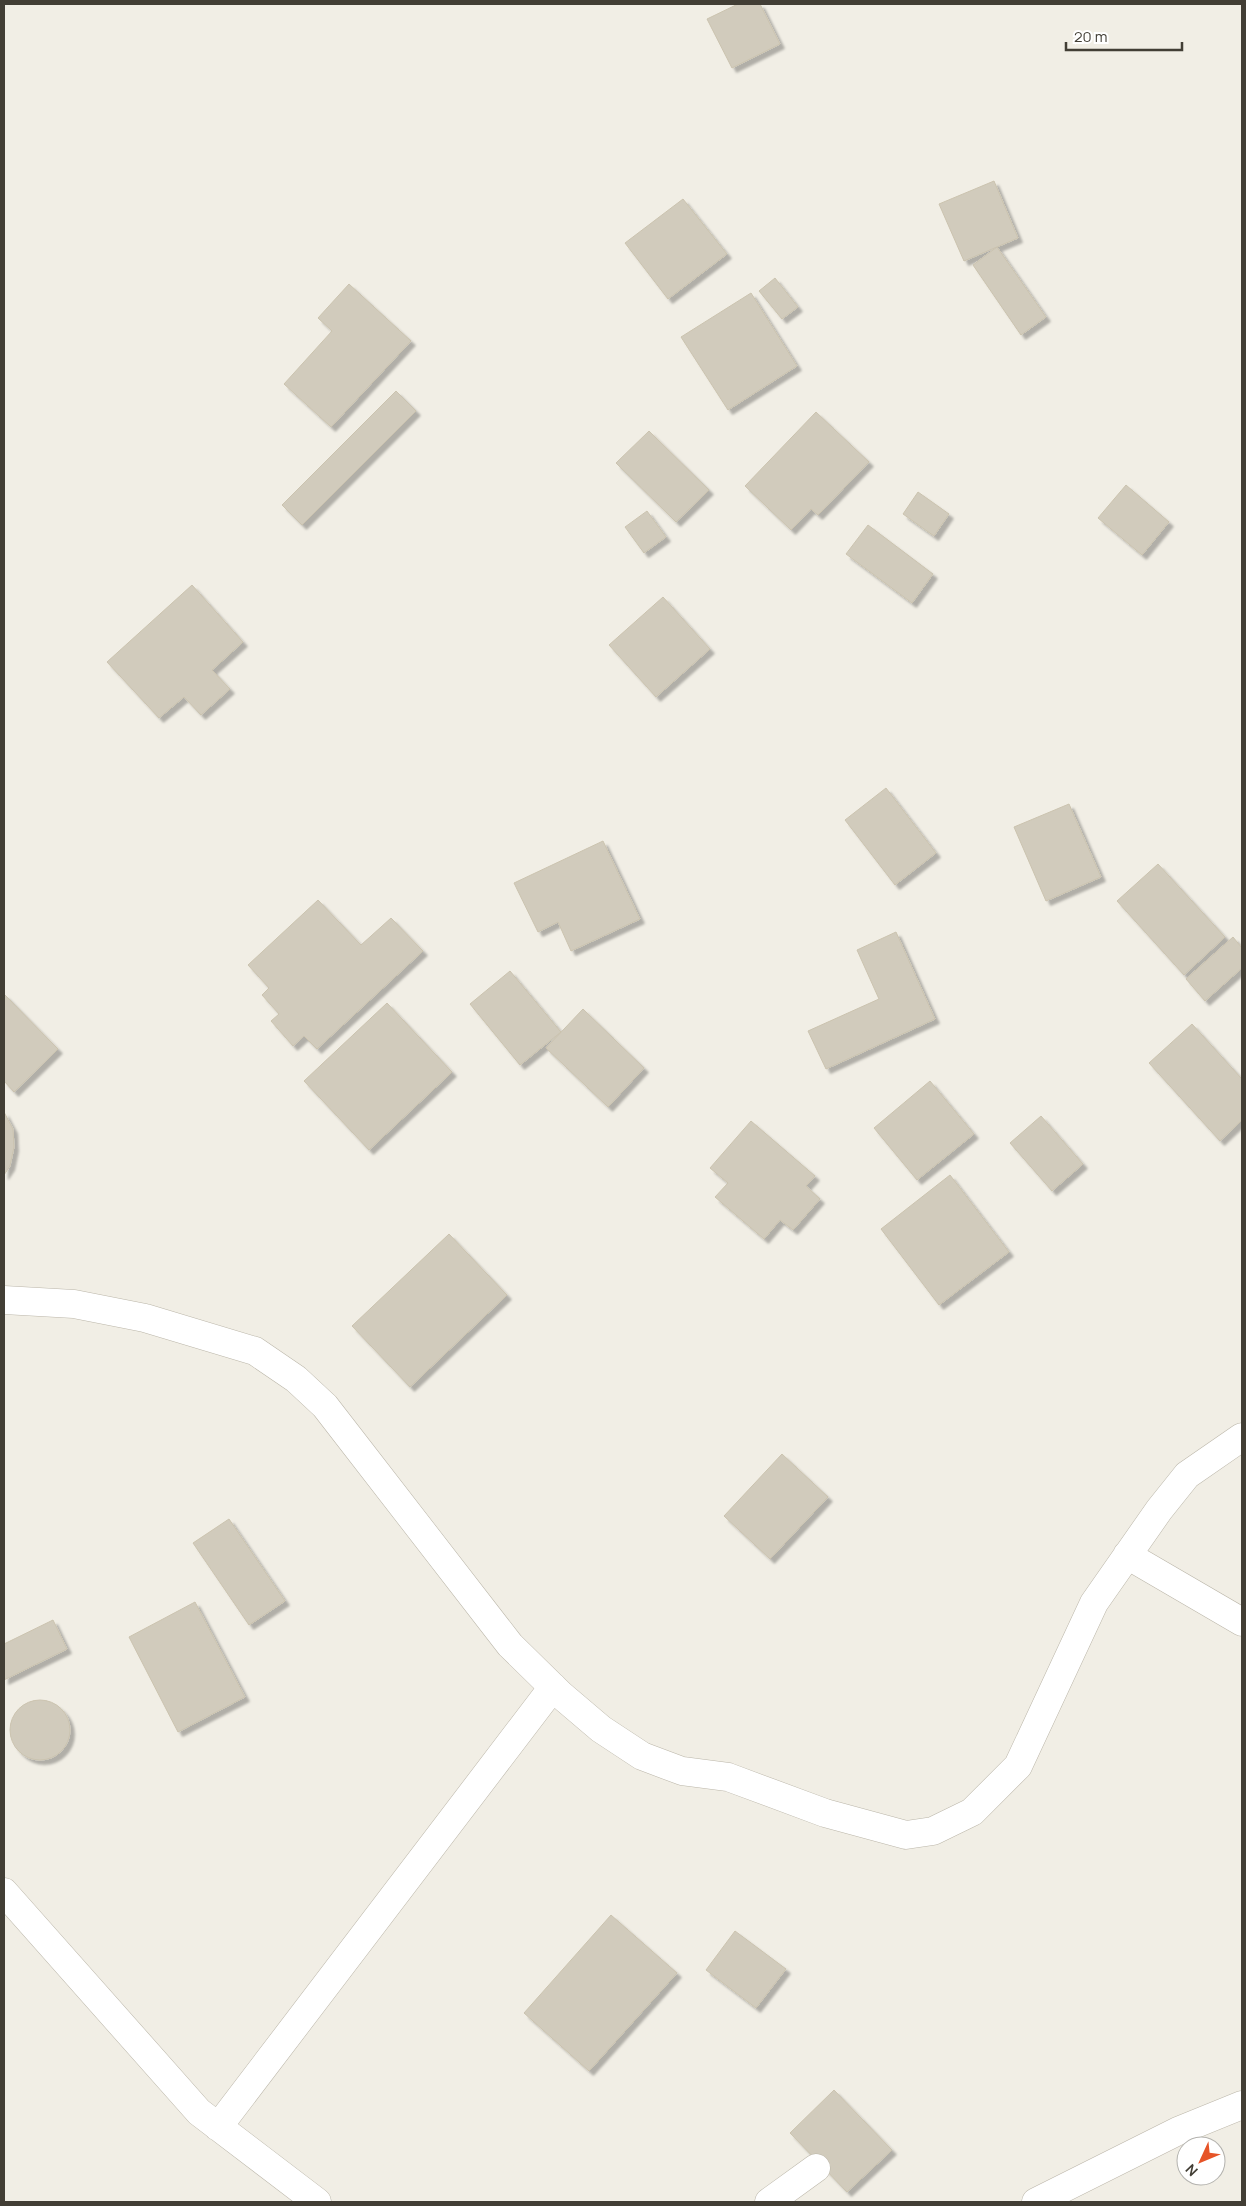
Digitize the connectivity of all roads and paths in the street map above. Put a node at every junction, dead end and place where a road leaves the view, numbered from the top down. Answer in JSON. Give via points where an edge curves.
{"nodes":[{"id":1,"x":4,"y":1300,"type":"edge"},
{"id":2,"x":1242,"y":1438,"type":"edge"},
{"id":3,"x":1127,"y":1555,"type":"junction"},
{"id":4,"x":1242,"y":1622,"type":"edge"},
{"id":5,"x":553,"y":1687,"type":"junction"},
{"id":6,"x":4,"y":1892,"type":"edge"},
{"id":7,"x":1242,"y":2106,"type":"edge"},
{"id":8,"x":218,"y":2127,"type":"junction"},
{"id":9,"x":816,"y":2168,"type":"dead end"},
{"id":10,"x":317,"y":2202,"type":"edge"},
{"id":11,"x":769,"y":2202,"type":"edge"},
{"id":12,"x":1036,"y":2202,"type":"edge"}],
"edges":[{"from":1,"to":5,"type":"street","via":[[74,1304],[145,1318],[255,1351],[296,1379],[325,1406],[510,1645]]},
{"from":2,"to":3,"type":"street","via":[[1187,1475]]},
{"from":3,"to":4,"type":"street"},
{"from":3,"to":5,"type":"street","via":[[1094,1603],[1018,1766],[972,1812],[933,1831],[906,1835],[859,1824],[728,1777],[682,1771],[642,1756],[602,1729]]},
{"from":5,"to":8,"type":"street"},
{"from":6,"to":8,"type":"street","via":[[199,2112]]},
{"from":7,"to":12,"type":"street","via":[[1178,2131]]},
{"from":8,"to":10,"type":"street"},
{"from":9,"to":11,"type":"street"}]}
